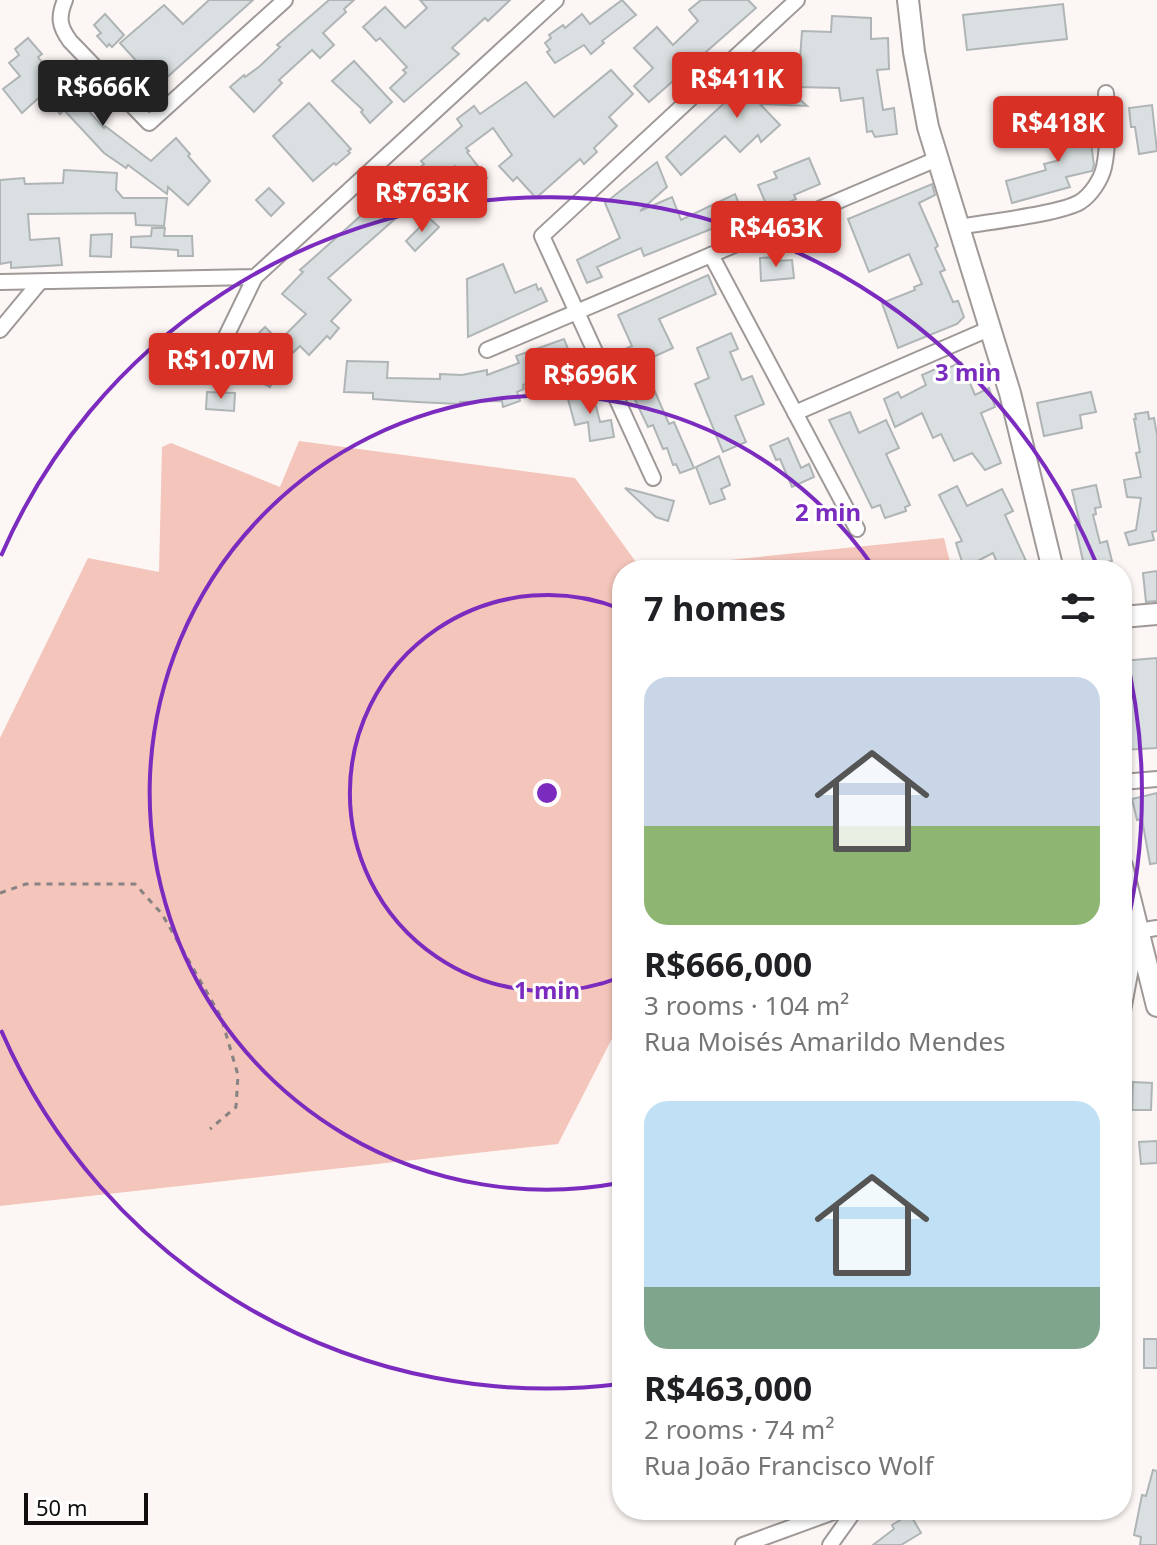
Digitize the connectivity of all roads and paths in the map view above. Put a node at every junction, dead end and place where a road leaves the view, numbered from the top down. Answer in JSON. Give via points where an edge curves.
{"nodes":[{"id":1,"x":65,"y":0,"type":"edge"},
{"id":2,"x":285,"y":0,"type":"edge"},
{"id":3,"x":556,"y":0,"type":"edge"},
{"id":4,"x":797,"y":0,"type":"edge"},
{"id":5,"x":908,"y":0,"type":"edge"},
{"id":6,"x":1106,"y":93,"type":"dead end"},
{"id":7,"x":937,"y":159,"type":"junction"},
{"id":8,"x":959,"y":227,"type":"junction"},
{"id":9,"x":711,"y":255,"type":"junction"},
{"id":10,"x":255,"y":277,"type":"junction"},
{"id":11,"x":0,"y":282,"type":"edge"},
{"id":12,"x":39,"y":283,"type":"junction"},
{"id":13,"x":576,"y":312,"type":"junction"},
{"id":14,"x":991,"y":328,"type":"junction"},
{"id":15,"x":0,"y":330,"type":"edge"},
{"id":16,"x":487,"y":350,"type":"dead end"},
{"id":17,"x":217,"y":355,"type":"dead end"},
{"id":18,"x":795,"y":413,"type":"junction"},
{"id":19,"x":653,"y":478,"type":"dead end"},
{"id":20,"x":857,"y":529,"type":"dead end"},
{"id":21,"x":1051,"y":560,"type":"edge"},
{"id":22,"x":1157,"y":614,"type":"edge"},
{"id":23,"x":1132,"y":616,"type":"edge"},
{"id":24,"x":1157,"y":779,"type":"edge"},
{"id":25,"x":1132,"y":781,"type":"edge"},
{"id":26,"x":1132,"y":890,"type":"edge"},
{"id":27,"x":0,"y":893,"type":"edge"},
{"id":28,"x":1148,"y":929,"type":"edge"},
{"id":29,"x":1132,"y":983,"type":"edge"},
{"id":30,"x":1157,"y":1006,"type":"edge"},
{"id":31,"x":210,"y":1129,"type":"dead end"},
{"id":32,"x":812,"y":1520,"type":"edge"},
{"id":33,"x":848,"y":1520,"type":"edge"},
{"id":34,"x":743,"y":1545,"type":"edge"},
{"id":35,"x":830,"y":1545,"type":"edge"}],
"edges":[{"from":1,"to":2,"type":"street","via":[[61,28],[149,123]]},
{"from":3,"to":10,"type":"street"},
{"from":4,"to":13,"type":"street","via":[[542,236]]},
{"from":5,"to":7,"type":"main road"},
{"from":6,"to":8,"type":"street","via":[[1103,170],[1080,202]]},
{"from":7,"to":8,"type":"main road"},
{"from":7,"to":9,"type":"street"},
{"from":8,"to":14,"type":"main road"},
{"from":9,"to":13,"type":"street"},
{"from":9,"to":18,"type":"street"},
{"from":10,"to":12,"type":"street"},
{"from":10,"to":17,"type":"street"},
{"from":11,"to":12,"type":"street"},
{"from":12,"to":15,"type":"street"},
{"from":13,"to":16,"type":"street"},
{"from":13,"to":19,"type":"street"},
{"from":14,"to":18,"type":"street"},
{"from":14,"to":21,"type":"main road"},
{"from":18,"to":20,"type":"street"},
{"from":22,"to":23,"type":"main road"},
{"from":24,"to":25,"type":"street"},
{"from":26,"to":28,"type":"main road"},
{"from":27,"to":31,"type":"path","via":[[26,884],[135,884],[162,914],[221,1017],[238,1075],[236,1107]]},
{"from":28,"to":29,"type":"street"},
{"from":28,"to":30,"type":"main road"},
{"from":32,"to":34,"type":"street"},
{"from":33,"to":35,"type":"street"}]}
